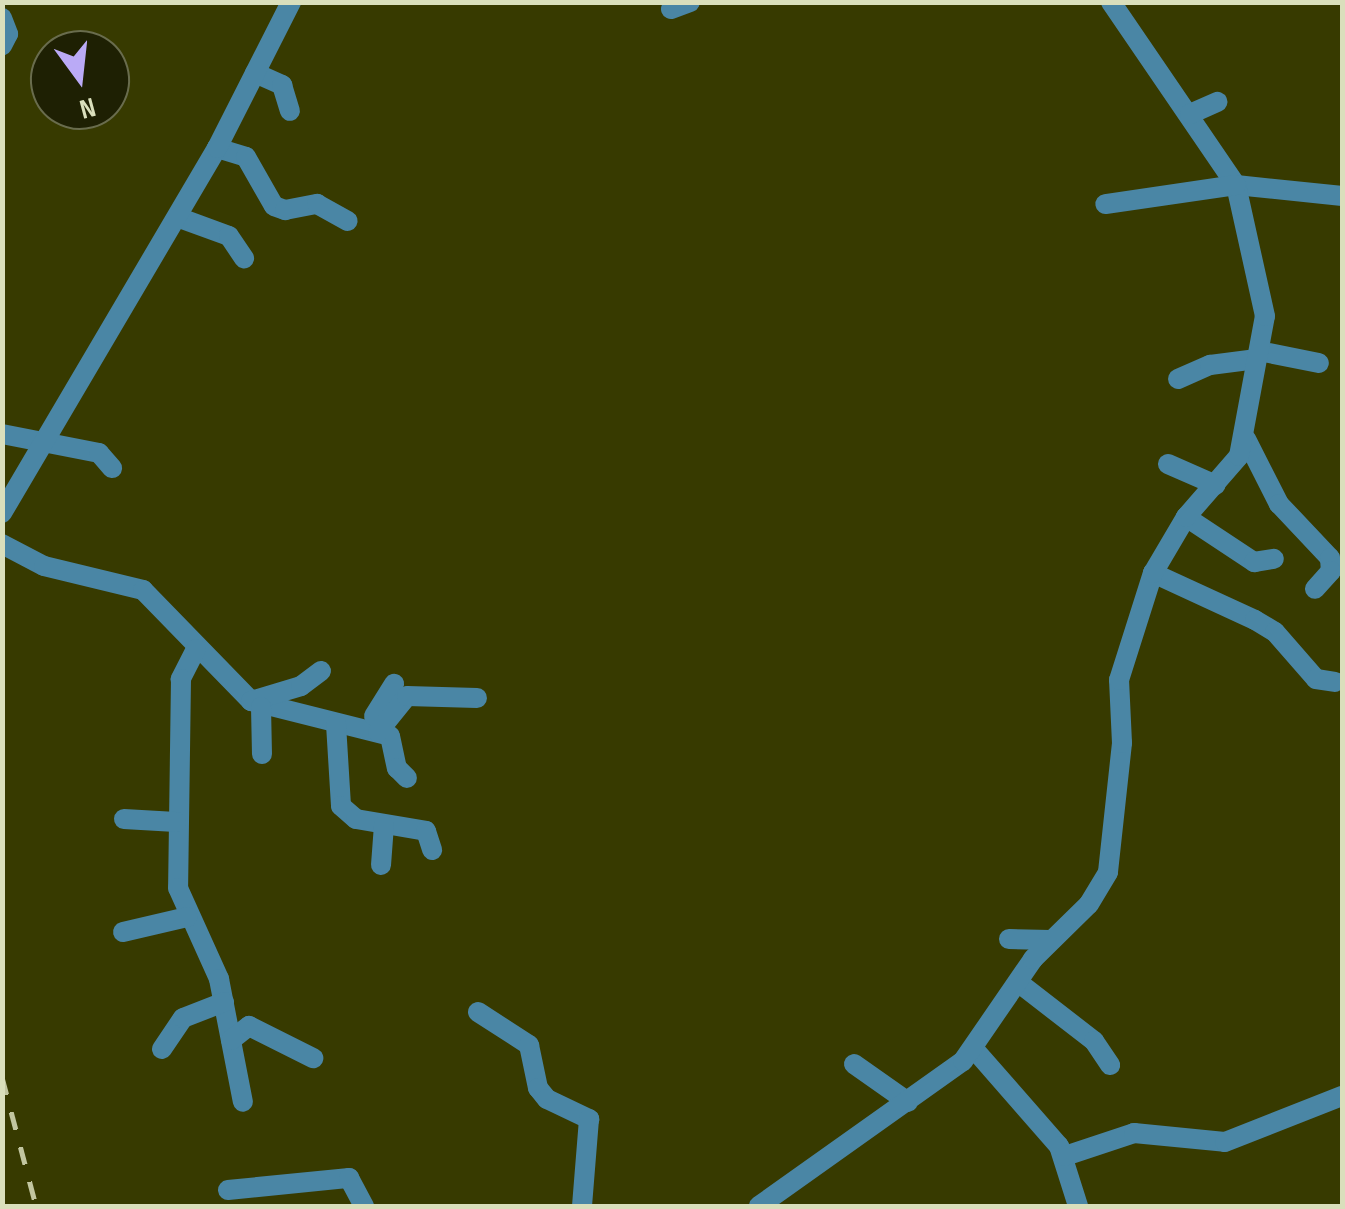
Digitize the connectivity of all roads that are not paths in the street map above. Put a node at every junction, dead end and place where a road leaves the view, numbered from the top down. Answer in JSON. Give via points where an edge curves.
{"nodes":[{"id":1,"x":290,"y":2,"type":"edge"},
{"id":2,"x":1110,"y":2,"type":"edge"},
{"id":3,"x":2,"y":18,"type":"edge"},
{"id":4,"x":2,"y":46,"type":"edge"},
{"id":5,"x":255,"y":74,"type":"junction"},
{"id":6,"x":1217,"y":102,"type":"dead end"},
{"id":7,"x":290,"y":111,"type":"dead end"},
{"id":8,"x":1190,"y":114,"type":"junction"},
{"id":9,"x":217,"y":148,"type":"junction"},
{"id":10,"x":1236,"y":185,"type":"junction"},
{"id":11,"x":1342,"y":196,"type":"edge"},
{"id":12,"x":1105,"y":204,"type":"dead end"},
{"id":13,"x":178,"y":217,"type":"junction"},
{"id":14,"x":348,"y":220,"type":"dead end"},
{"id":15,"x":244,"y":258,"type":"dead end"},
{"id":16,"x":1258,"y":355,"type":"junction"},
{"id":17,"x":1318,"y":364,"type":"dead end"},
{"id":18,"x":1178,"y":379,"type":"dead end"},
{"id":19,"x":2,"y":434,"type":"edge"},
{"id":20,"x":1246,"y":439,"type":"junction"},
{"id":21,"x":44,"y":441,"type":"junction"},
{"id":22,"x":1168,"y":464,"type":"dead end"},
{"id":23,"x":112,"y":468,"type":"dead end"},
{"id":24,"x":1216,"y":485,"type":"junction"},
{"id":25,"x":2,"y":513,"type":"edge"},
{"id":26,"x":1186,"y":517,"type":"junction"},
{"id":27,"x":3,"y":548,"type":"edge"},
{"id":28,"x":1274,"y":559,"type":"dead end"},
{"id":29,"x":1153,"y":573,"type":"junction"},
{"id":30,"x":1316,"y":589,"type":"dead end"},
{"id":31,"x":196,"y":649,"type":"junction"},
{"id":32,"x":321,"y":672,"type":"dead end"},
{"id":33,"x":1335,"y":682,"type":"dead end"},
{"id":34,"x":394,"y":684,"type":"dead end"},
{"id":35,"x":477,"y":698,"type":"dead end"},
{"id":36,"x":256,"y":704,"type":"junction"},
{"id":37,"x":336,"y":724,"type":"junction"},
{"id":38,"x":371,"y":731,"type":"junction"},
{"id":39,"x":262,"y":754,"type":"dead end"},
{"id":40,"x":407,"y":778,"type":"dead end"},
{"id":41,"x":124,"y":819,"type":"dead end"},
{"id":42,"x":176,"y":822,"type":"junction"},
{"id":43,"x":384,"y":825,"type":"junction"},
{"id":44,"x":432,"y":850,"type":"dead end"},
{"id":45,"x":381,"y":866,"type":"dead end"},
{"id":46,"x":187,"y":917,"type":"junction"},
{"id":47,"x":123,"y":932,"type":"dead end"},
{"id":48,"x":1009,"y":939,"type":"dead end"},
{"id":49,"x":1050,"y":940,"type":"junction"},
{"id":50,"x":1019,"y":983,"type":"junction"},
{"id":51,"x":224,"y":1002,"type":"junction"},
{"id":52,"x":478,"y":1012,"type":"dead end"},
{"id":53,"x":231,"y":1040,"type":"junction"},
{"id":54,"x":162,"y":1048,"type":"dead end"},
{"id":55,"x":974,"y":1050,"type":"junction"},
{"id":56,"x":313,"y":1058,"type":"dead end"},
{"id":57,"x":854,"y":1064,"type":"dead end"},
{"id":58,"x":1110,"y":1065,"type":"dead end"},
{"id":59,"x":1342,"y":1096,"type":"edge"},
{"id":60,"x":243,"y":1102,"type":"dead end"},
{"id":61,"x":908,"y":1102,"type":"junction"},
{"id":62,"x":1064,"y":1156,"type":"junction"},
{"id":63,"x":228,"y":1190,"type":"dead end"},
{"id":64,"x":364,"y":1206,"type":"edge"},
{"id":65,"x":582,"y":1206,"type":"edge"},
{"id":66,"x":758,"y":1206,"type":"edge"},
{"id":67,"x":1078,"y":1206,"type":"edge"}],
"edges":[{"from":1,"to":5,"type":"street"},
{"from":2,"to":8,"type":"street"},
{"from":3,"to":4,"type":"street","via":[[8,34]]},
{"from":5,"to":7,"type":"street","via":[[282,85]]},
{"from":5,"to":9,"type":"street"},
{"from":6,"to":8,"type":"street"},
{"from":8,"to":10,"type":"street"},
{"from":9,"to":13,"type":"street"},
{"from":9,"to":14,"type":"street","via":[[246,156],[274,206],[318,204]]},
{"from":10,"to":11,"type":"street"},
{"from":10,"to":12,"type":"street"},
{"from":10,"to":16,"type":"street","via":[[1265,316]]},
{"from":13,"to":15,"type":"street","via":[[228,236]]},
{"from":13,"to":21,"type":"street"},
{"from":16,"to":17,"type":"street"},
{"from":16,"to":18,"type":"street","via":[[1210,364]]},
{"from":16,"to":20,"type":"street"},
{"from":19,"to":21,"type":"street"},
{"from":20,"to":24,"type":"street"},
{"from":20,"to":30,"type":"street","via":[[1279,504],[1330,558],[1331,571]]},
{"from":21,"to":23,"type":"street","via":[[99,453]]},
{"from":21,"to":25,"type":"street"},
{"from":22,"to":24,"type":"street"},
{"from":24,"to":26,"type":"street"},
{"from":26,"to":28,"type":"street","via":[[1254,562]]},
{"from":26,"to":29,"type":"street"},
{"from":27,"to":31,"type":"street","via":[[56,570],[144,590]]},
{"from":29,"to":33,"type":"street","via":[[1255,620],[1275,632],[1316,679]]},
{"from":29,"to":49,"type":"street","via":[[1119,680],[1122,744],[1108,872],[1088,904]]},
{"from":31,"to":36,"type":"street"},
{"from":31,"to":42,"type":"street","via":[[181,679],[184,750]]},
{"from":32,"to":36,"type":"street"},
{"from":34,"to":38,"type":"street"},
{"from":35,"to":38,"type":"street","via":[[407,696]]},
{"from":36,"to":37,"type":"street"},
{"from":36,"to":39,"type":"street"},
{"from":37,"to":38,"type":"street"},
{"from":37,"to":43,"type":"street","via":[[341,806],[356,819]]},
{"from":38,"to":40,"type":"street","via":[[392,739],[396,768]]},
{"from":41,"to":42,"type":"street"},
{"from":42,"to":46,"type":"street","via":[[178,888]]},
{"from":43,"to":44,"type":"street","via":[[426,830]]},
{"from":43,"to":45,"type":"street"},
{"from":46,"to":47,"type":"street"},
{"from":46,"to":51,"type":"street","via":[[213,962]]},
{"from":48,"to":49,"type":"street"},
{"from":49,"to":50,"type":"street"},
{"from":50,"to":55,"type":"street"},
{"from":50,"to":58,"type":"street","via":[[1094,1041]]},
{"from":51,"to":53,"type":"street"},
{"from":51,"to":54,"type":"street","via":[[183,1018]]},
{"from":52,"to":65,"type":"street","via":[[529,1045],[538,1088],[547,1099],[589,1119]]},
{"from":53,"to":56,"type":"street","via":[[249,1026]]},
{"from":53,"to":60,"type":"street"},
{"from":55,"to":61,"type":"street"},
{"from":55,"to":62,"type":"street"},
{"from":57,"to":61,"type":"street"},
{"from":59,"to":62,"type":"street","via":[[1224,1142],[1134,1134]]},
{"from":61,"to":66,"type":"street"},
{"from":62,"to":67,"type":"street"},
{"from":63,"to":64,"type":"street","via":[[349,1178]]}]}
